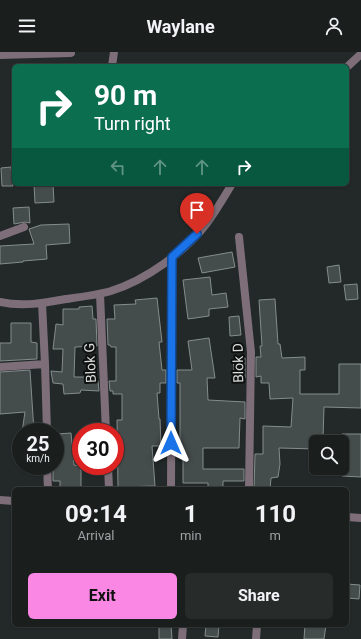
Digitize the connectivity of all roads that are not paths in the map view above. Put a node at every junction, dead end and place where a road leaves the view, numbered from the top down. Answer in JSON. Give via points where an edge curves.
{"nodes":[{"id":1,"x":114,"y":52,"type":"edge"},
{"id":2,"x":71,"y":53,"type":"dead end"},
{"id":3,"x":0,"y":55,"type":"edge"},
{"id":4,"x":359,"y":58,"type":"edge"},
{"id":5,"x":112,"y":64,"type":"edge"},
{"id":6,"x":349,"y":66,"type":"edge"},
{"id":7,"x":231,"y":186,"type":"edge"},
{"id":8,"x":24,"y":227,"type":"dead end"},
{"id":9,"x":0,"y":236,"type":"edge"},
{"id":10,"x":239,"y":237,"type":"dead end"},
{"id":11,"x":172,"y":257,"type":"junction"},
{"id":12,"x":100,"y":294,"type":"junction"},
{"id":13,"x":0,"y":302,"type":"edge"},
{"id":14,"x":42,"y":303,"type":"junction"},
{"id":15,"x":45,"y":364,"type":"junction"},
{"id":16,"x":0,"y":367,"type":"edge"},
{"id":17,"x":46,"y":423,"type":"edge"},
{"id":18,"x":106,"y":423,"type":"edge"},
{"id":19,"x":47,"y":475,"type":"edge"},
{"id":20,"x":108,"y":475,"type":"edge"},
{"id":21,"x":48,"y":487,"type":"edge"},
{"id":22,"x":109,"y":487,"type":"edge"},
{"id":23,"x":171,"y":487,"type":"edge"},
{"id":24,"x":249,"y":487,"type":"edge"},
{"id":25,"x":0,"y":500,"type":"edge"},
{"id":26,"x":12,"y":501,"type":"edge"},
{"id":27,"x":349,"y":517,"type":"edge"},
{"id":28,"x":361,"y":518,"type":"edge"},
{"id":29,"x":183,"y":627,"type":"edge"},
{"id":30,"x":257,"y":627,"type":"edge"},
{"id":31,"x":182,"y":639,"type":"edge"},
{"id":32,"x":256,"y":639,"type":"edge"}],
"edges":[{"from":1,"to":5,"type":"street"},
{"from":2,"to":3,"type":"street"},
{"from":4,"to":6,"type":"street"},
{"from":7,"to":11,"type":"street","via":[[207,223]]},
{"from":8,"to":9,"type":"street"},
{"from":10,"to":24,"type":"street","name":"Blok D","via":[[251,352]]},
{"from":11,"to":12,"type":"street","via":[[137,280]]},
{"from":11,"to":23,"type":"street"},
{"from":12,"to":14,"type":"street"},
{"from":12,"to":18,"type":"street","name":"Blok G"},
{"from":13,"to":14,"type":"street","via":[[21,305]]},
{"from":14,"to":15,"type":"street"},
{"from":15,"to":16,"type":"street"},
{"from":15,"to":17,"type":"street"},
{"from":19,"to":21,"type":"street"},
{"from":20,"to":22,"type":"street"},
{"from":25,"to":26,"type":"street"},
{"from":27,"to":28,"type":"street"},
{"from":29,"to":31,"type":"street"},
{"from":30,"to":32,"type":"street"}]}
